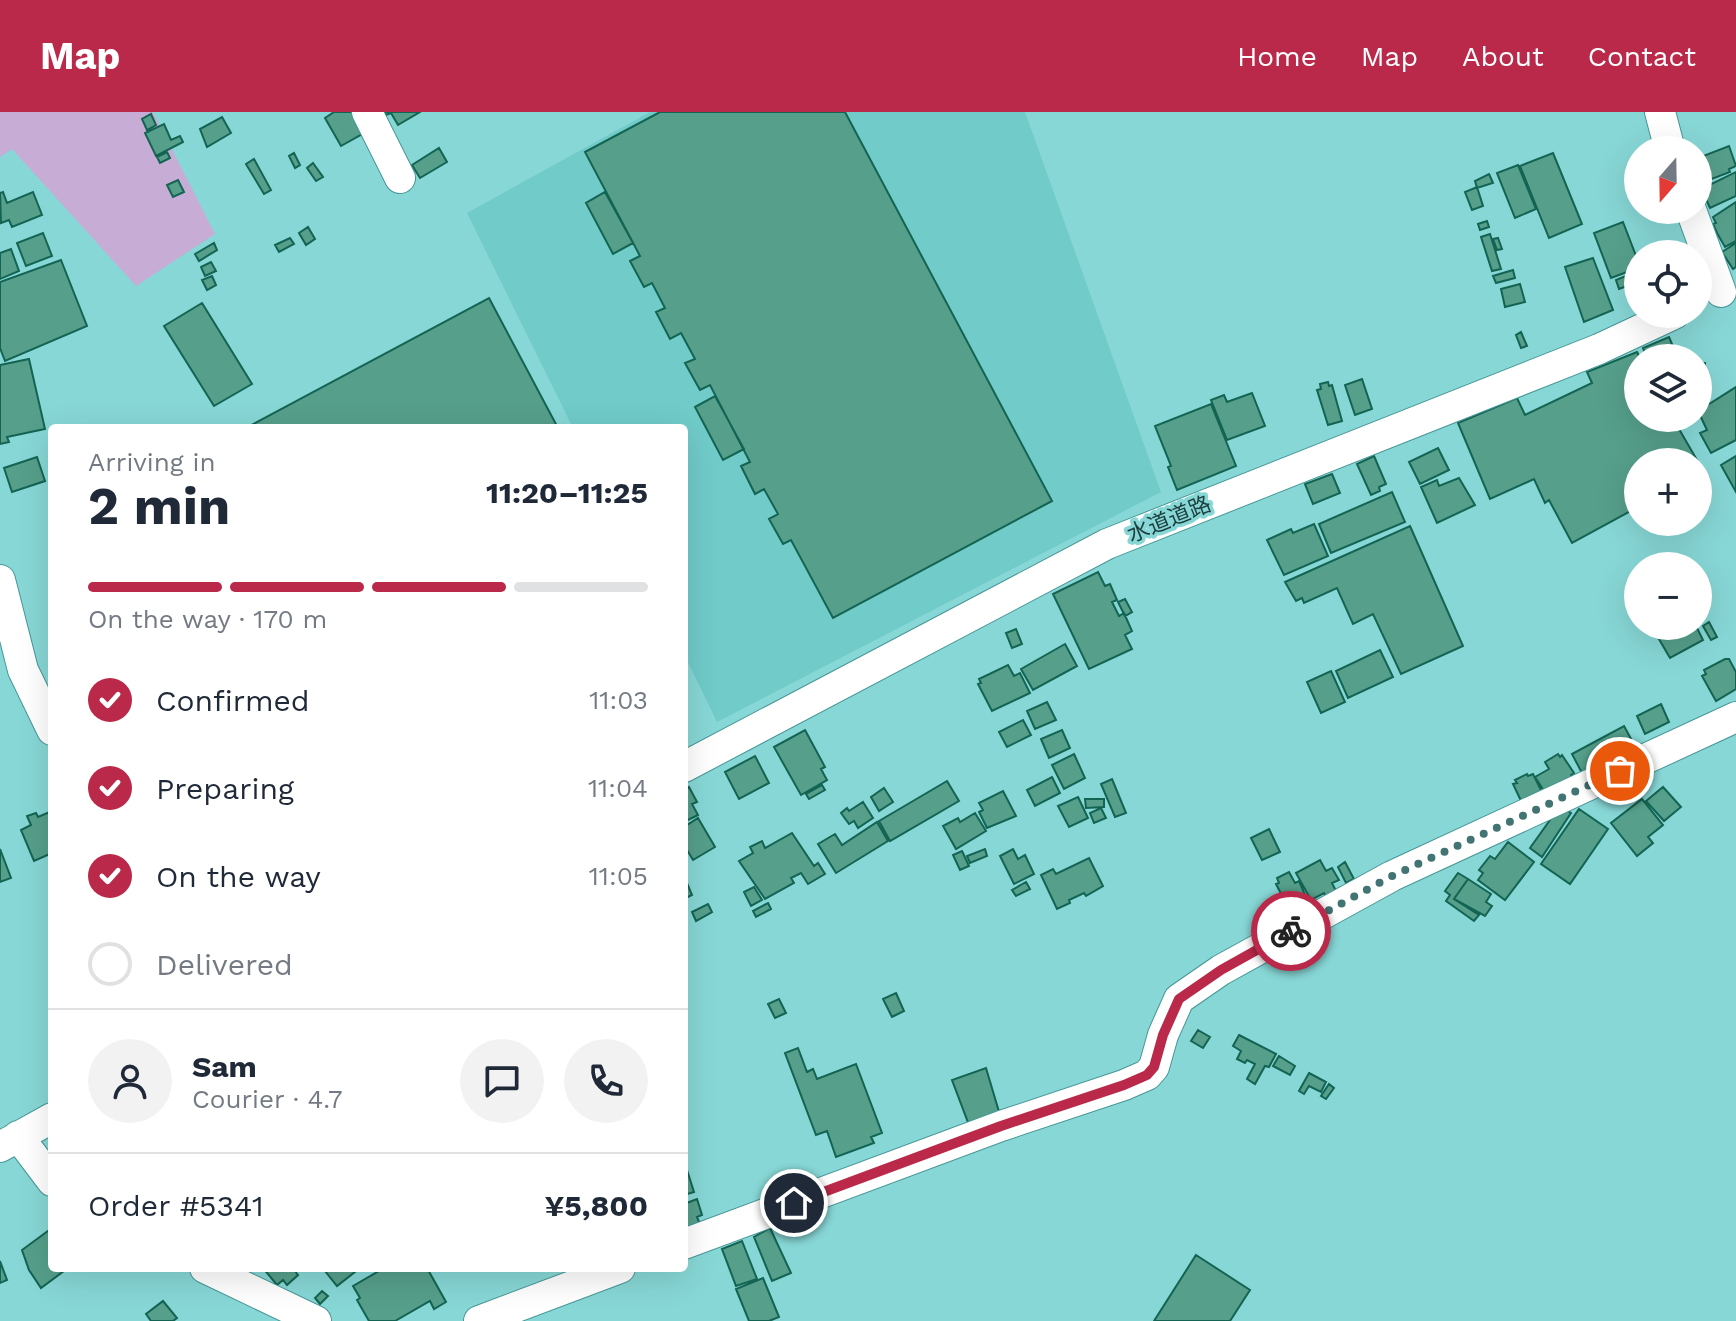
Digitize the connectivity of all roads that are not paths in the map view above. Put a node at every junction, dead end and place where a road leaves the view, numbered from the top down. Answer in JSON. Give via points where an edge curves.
{"nodes":[{"id":1,"x":367,"y":112,"type":"edge"},
{"id":2,"x":1660,"y":112,"type":"edge"},
{"id":3,"x":1666,"y":136,"type":"edge"},
{"id":4,"x":400,"y":178,"type":"dead end"},
{"id":5,"x":1696,"y":224,"type":"edge"},
{"id":6,"x":1718,"y":293,"type":"edge"},
{"id":7,"x":1644,"y":328,"type":"edge"},
{"id":8,"x":0,"y":580,"type":"edge"},
{"id":9,"x":1736,"y":717,"type":"edge"},
{"id":10,"x":48,"y":722,"type":"edge"},
{"id":11,"x":688,"y":765,"type":"edge"},
{"id":12,"x":48,"y":1120,"type":"edge"},
{"id":13,"x":9,"y":1142,"type":"edge"},
{"id":14,"x":48,"y":1177,"type":"edge"},
{"id":15,"x":688,"y":1243,"type":"edge"},
{"id":16,"x":213,"y":1272,"type":"edge"},
{"id":17,"x":609,"y":1272,"type":"edge"},
{"id":18,"x":316,"y":1321,"type":"edge"},
{"id":19,"x":479,"y":1321,"type":"edge"}],
"edges":[{"from":1,"to":4,"type":"street"},
{"from":2,"to":3,"type":"street"},
{"from":5,"to":6,"type":"street"},
{"from":7,"to":11,"type":"street","name":"水道道路","via":[[1107,544]]},
{"from":8,"to":10,"type":"street","via":[[23,670]]},
{"from":9,"to":15,"type":"street","via":[[1392,876],[1221,970],[1179,999],[1147,1075]]},
{"from":12,"to":13,"type":"street"},
{"from":13,"to":14,"type":"street"},
{"from":16,"to":18,"type":"street"},
{"from":17,"to":19,"type":"street"}]}
